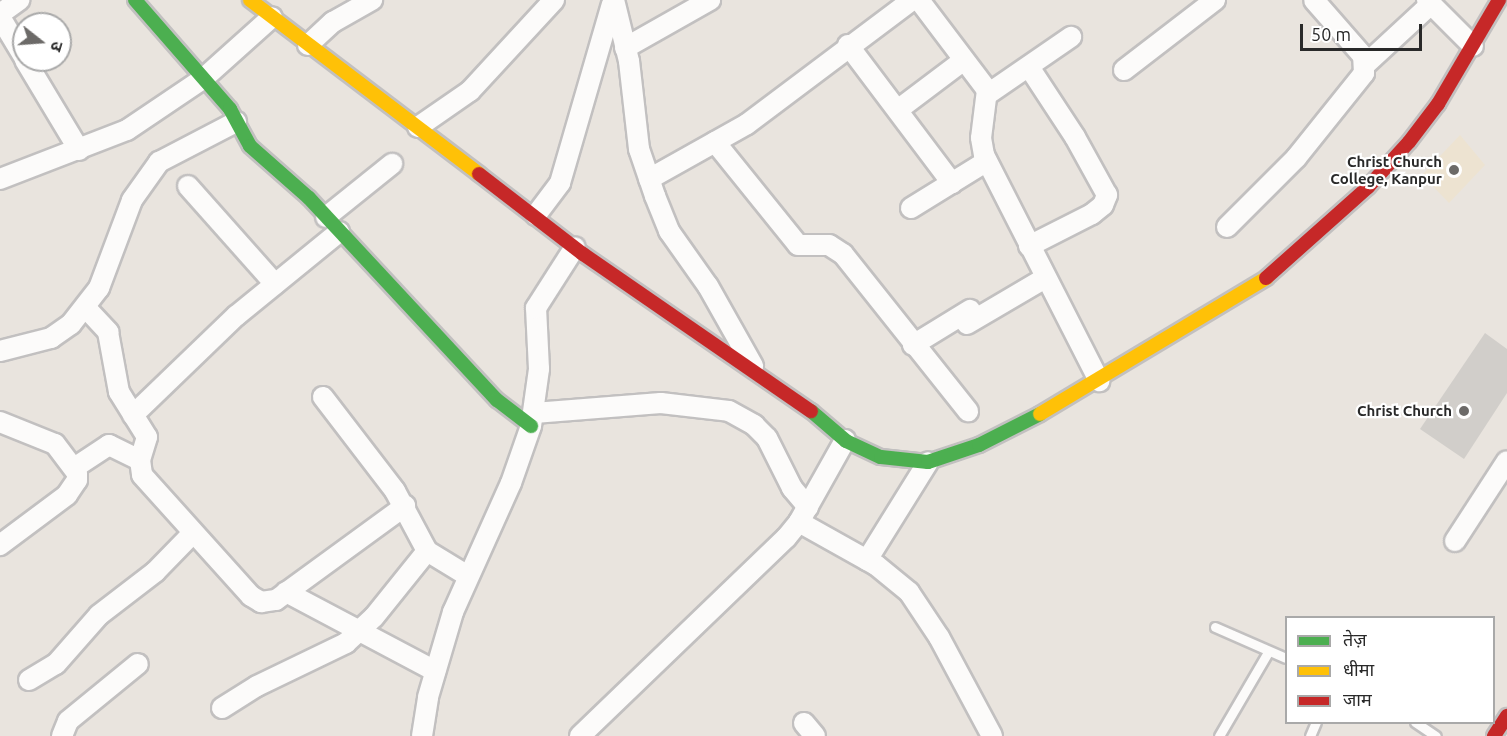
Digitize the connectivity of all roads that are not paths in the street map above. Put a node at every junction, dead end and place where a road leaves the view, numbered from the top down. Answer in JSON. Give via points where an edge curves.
{"nodes":[{"id":1,"x":19,"y":0,"type":"edge"},
{"id":2,"x":135,"y":0,"type":"edge"},
{"id":3,"x":250,"y":0,"type":"edge"},
{"id":4,"x":372,"y":0,"type":"edge"},
{"id":5,"x":554,"y":0,"type":"edge"},
{"id":6,"x":710,"y":0,"type":"edge"},
{"id":7,"x":912,"y":0,"type":"edge"},
{"id":8,"x":919,"y":0,"type":"edge"},
{"id":9,"x":1215,"y":0,"type":"edge"},
{"id":10,"x":1314,"y":0,"type":"edge"},
{"id":11,"x":1499,"y":0,"type":"edge"},
{"id":12,"x":613,"y":2,"type":"edge"},
{"id":13,"x":1429,"y":2,"type":"edge"},
{"id":14,"x":0,"y":16,"type":"edge"},
{"id":15,"x":272,"y":17,"type":"junction"},
{"id":16,"x":12,"y":37,"type":"edge"},
{"id":17,"x":1071,"y":37,"type":"dead end"},
{"id":18,"x":308,"y":45,"type":"junction"},
{"id":19,"x":848,"y":45,"type":"junction"},
{"id":20,"x":1473,"y":46,"type":"junction"},
{"id":21,"x":625,"y":48,"type":"junction"},
{"id":22,"x":964,"y":60,"type":"junction"},
{"id":23,"x":1365,"y":64,"type":"junction"},
{"id":24,"x":1029,"y":67,"type":"junction"},
{"id":25,"x":1124,"y":70,"type":"dead end"},
{"id":26,"x":33,"y":72,"type":"edge"},
{"id":27,"x":204,"y":78,"type":"junction"},
{"id":28,"x":988,"y":94,"type":"junction"},
{"id":29,"x":899,"y":110,"type":"junction"},
{"id":30,"x":236,"y":122,"type":"junction"},
{"id":31,"x":418,"y":127,"type":"junction"},
{"id":32,"x":715,"y":142,"type":"junction"},
{"id":33,"x":79,"y":150,"type":"junction"},
{"id":34,"x":987,"y":161,"type":"junction"},
{"id":35,"x":392,"y":164,"type":"dead end"},
{"id":36,"x":649,"y":178,"type":"junction"},
{"id":37,"x":0,"y":179,"type":"edge"},
{"id":38,"x":952,"y":183,"type":"junction"},
{"id":39,"x":188,"y":186,"type":"dead end"},
{"id":40,"x":911,"y":208,"type":"dead end"},
{"id":41,"x":536,"y":215,"type":"junction"},
{"id":42,"x":333,"y":225,"type":"junction"},
{"id":43,"x":1227,"y":227,"type":"dead end"},
{"id":44,"x":1029,"y":246,"type":"junction"},
{"id":45,"x":575,"y":247,"type":"junction"},
{"id":46,"x":1045,"y":278,"type":"junction"},
{"id":47,"x":275,"y":284,"type":"junction"},
{"id":48,"x":86,"y":308,"type":"junction"},
{"id":49,"x":913,"y":345,"type":"junction"},
{"id":50,"x":0,"y":351,"type":"edge"},
{"id":51,"x":754,"y":369,"type":"junction"},
{"id":52,"x":1099,"y":381,"type":"junction"},
{"id":53,"x":322,"y":397,"type":"dead end"},
{"id":54,"x":968,"y":411,"type":"dead end"},
{"id":55,"x":133,"y":415,"type":"junction"},
{"id":56,"x":532,"y":420,"type":"junction"},
{"id":57,"x":0,"y":422,"type":"edge"},
{"id":58,"x":845,"y":440,"type":"junction"},
{"id":59,"x":140,"y":460,"type":"junction"},
{"id":60,"x":1507,"y":461,"type":"edge"},
{"id":61,"x":928,"y":462,"type":"junction"},
{"id":62,"x":74,"y":468,"type":"junction"},
{"id":63,"x":405,"y":506,"type":"junction"},
{"id":64,"x":803,"y":515,"type":"junction"},
{"id":65,"x":193,"y":533,"type":"junction"},
{"id":66,"x":1455,"y":541,"type":"dead end"},
{"id":67,"x":0,"y":545,"type":"edge"},
{"id":68,"x":427,"y":551,"type":"junction"},
{"id":69,"x":867,"y":560,"type":"junction"},
{"id":70,"x":468,"y":576,"type":"junction"},
{"id":71,"x":286,"y":592,"type":"junction"},
{"id":72,"x":1215,"y":627,"type":"dead end"},
{"id":73,"x":358,"y":631,"type":"junction"},
{"id":74,"x":1268,"y":652,"type":"junction"},
{"id":75,"x":1285,"y":657,"type":"edge"},
{"id":76,"x":138,"y":664,"type":"dead end"},
{"id":77,"x":435,"y":671,"type":"junction"},
{"id":78,"x":29,"y":680,"type":"dead end"},
{"id":79,"x":222,"y":708,"type":"dead end"},
{"id":80,"x":1507,"y":716,"type":"edge"},
{"id":81,"x":1417,"y":724,"type":"edge"},
{"id":82,"x":62,"y":736,"type":"edge"},
{"id":83,"x":422,"y":736,"type":"edge"},
{"id":84,"x":580,"y":736,"type":"edge"},
{"id":85,"x":992,"y":736,"type":"edge"},
{"id":86,"x":1219,"y":736,"type":"edge"},
{"id":87,"x":1435,"y":736,"type":"edge"},
{"id":88,"x":1494,"y":736,"type":"edge"}],
"edges":[{"from":1,"to":14,"type":"street"},
{"from":2,"to":27,"type":"street"},
{"from":3,"to":15,"type":"street"},
{"from":4,"to":18,"type":"street","via":[[333,22]]},
{"from":5,"to":31,"type":"street","via":[[470,91]]},
{"from":6,"to":21,"type":"street"},
{"from":7,"to":19,"type":"street"},
{"from":8,"to":22,"type":"street"},
{"from":9,"to":25,"type":"street"},
{"from":10,"to":23,"type":"street","via":[[1356,46]]},
{"from":11,"to":20,"type":"street"},
{"from":12,"to":21,"type":"street"},
{"from":12,"to":41,"type":"street","via":[[560,183]]},
{"from":13,"to":20,"type":"street"},
{"from":13,"to":23,"type":"street"},
{"from":14,"to":16,"type":"street"},
{"from":15,"to":18,"type":"street"},
{"from":15,"to":27,"type":"street"},
{"from":17,"to":24,"type":"street"},
{"from":18,"to":31,"type":"street"},
{"from":19,"to":29,"type":"street"},
{"from":19,"to":32,"type":"street","via":[[747,124]]},
{"from":20,"to":52,"type":"street","via":[[1438,104],[1368,187],[1262,281]]},
{"from":21,"to":36,"type":"street","via":[[639,148]]},
{"from":22,"to":28,"type":"street"},
{"from":22,"to":29,"type":"street"},
{"from":23,"to":43,"type":"street","via":[[1358,81],[1296,158]]},
{"from":24,"to":28,"type":"street"},
{"from":24,"to":44,"type":"street","via":[[1107,195],[1103,205],[1092,214]]},
{"from":26,"to":33,"type":"street"},
{"from":27,"to":30,"type":"street"},
{"from":27,"to":33,"type":"street","via":[[127,130]]},
{"from":28,"to":34,"type":"street","via":[[981,138]]},
{"from":29,"to":38,"type":"street"},
{"from":30,"to":42,"type":"street","via":[[250,146]]},
{"from":30,"to":48,"type":"street","via":[[167,158],[149,174],[132,200],[99,288]]},
{"from":31,"to":41,"type":"street"},
{"from":32,"to":36,"type":"street"},
{"from":32,"to":49,"type":"street","via":[[798,245],[829,245],[843,254]]},
{"from":33,"to":37,"type":"street"},
{"from":34,"to":38,"type":"street"},
{"from":34,"to":44,"type":"street"},
{"from":35,"to":42,"type":"street"},
{"from":36,"to":51,"type":"street","via":[[669,231],[708,286]]},
{"from":38,"to":40,"type":"street"},
{"from":39,"to":47,"type":"street"},
{"from":41,"to":45,"type":"street"},
{"from":42,"to":47,"type":"street"},
{"from":42,"to":56,"type":"street","via":[[497,400]]},
{"from":44,"to":46,"type":"street"},
{"from":45,"to":51,"type":"street"},
{"from":45,"to":56,"type":"street","via":[[536,308],[539,369]]},
{"from":46,"to":49,"type":"street"},
{"from":46,"to":52,"type":"street"},
{"from":47,"to":55,"type":"street"},
{"from":48,"to":50,"type":"street","via":[[51,338]]},
{"from":48,"to":55,"type":"street","via":[[108,332],[119,392]]},
{"from":49,"to":54,"type":"street"},
{"from":51,"to":58,"type":"street","via":[[793,395]]},
{"from":52,"to":61,"type":"street","via":[[979,445]]},
{"from":53,"to":63,"type":"street"},
{"from":55,"to":59,"type":"street","via":[[147,437]]},
{"from":56,"to":64,"type":"street","via":[[661,403],[729,411],[754,425],[766,438]]},
{"from":56,"to":70,"type":"street","via":[[511,483]]},
{"from":57,"to":62,"type":"street","via":[[55,444]]},
{"from":58,"to":61,"type":"street","via":[[881,457]]},
{"from":58,"to":64,"type":"street"},
{"from":59,"to":62,"type":"street","via":[[109,446]]},
{"from":59,"to":65,"type":"street","via":[[142,475]]},
{"from":60,"to":66,"type":"street"},
{"from":61,"to":69,"type":"street"},
{"from":62,"to":67,"type":"street","via":[[74,487]]},
{"from":63,"to":68,"type":"street"},
{"from":63,"to":71,"type":"street"},
{"from":64,"to":69,"type":"street"},
{"from":64,"to":84,"type":"street"},
{"from":65,"to":71,"type":"street","via":[[252,596],[267,602]]},
{"from":65,"to":78,"type":"street","via":[[155,572],[99,615],[56,664]]},
{"from":68,"to":70,"type":"street"},
{"from":68,"to":73,"type":"street"},
{"from":69,"to":85,"type":"street","via":[[893,576],[922,608]]},
{"from":70,"to":77,"type":"street"},
{"from":71,"to":73,"type":"street"},
{"from":72,"to":74,"type":"lane"},
{"from":73,"to":77,"type":"street"},
{"from":73,"to":79,"type":"street","via":[[346,643],[257,686]]},
{"from":74,"to":75,"type":"lane"},
{"from":74,"to":86,"type":"lane"},
{"from":76,"to":82,"type":"street","via":[[68,721]]},
{"from":77,"to":83,"type":"street"},
{"from":80,"to":88,"type":"street"},
{"from":81,"to":87,"type":"lane"}]}
